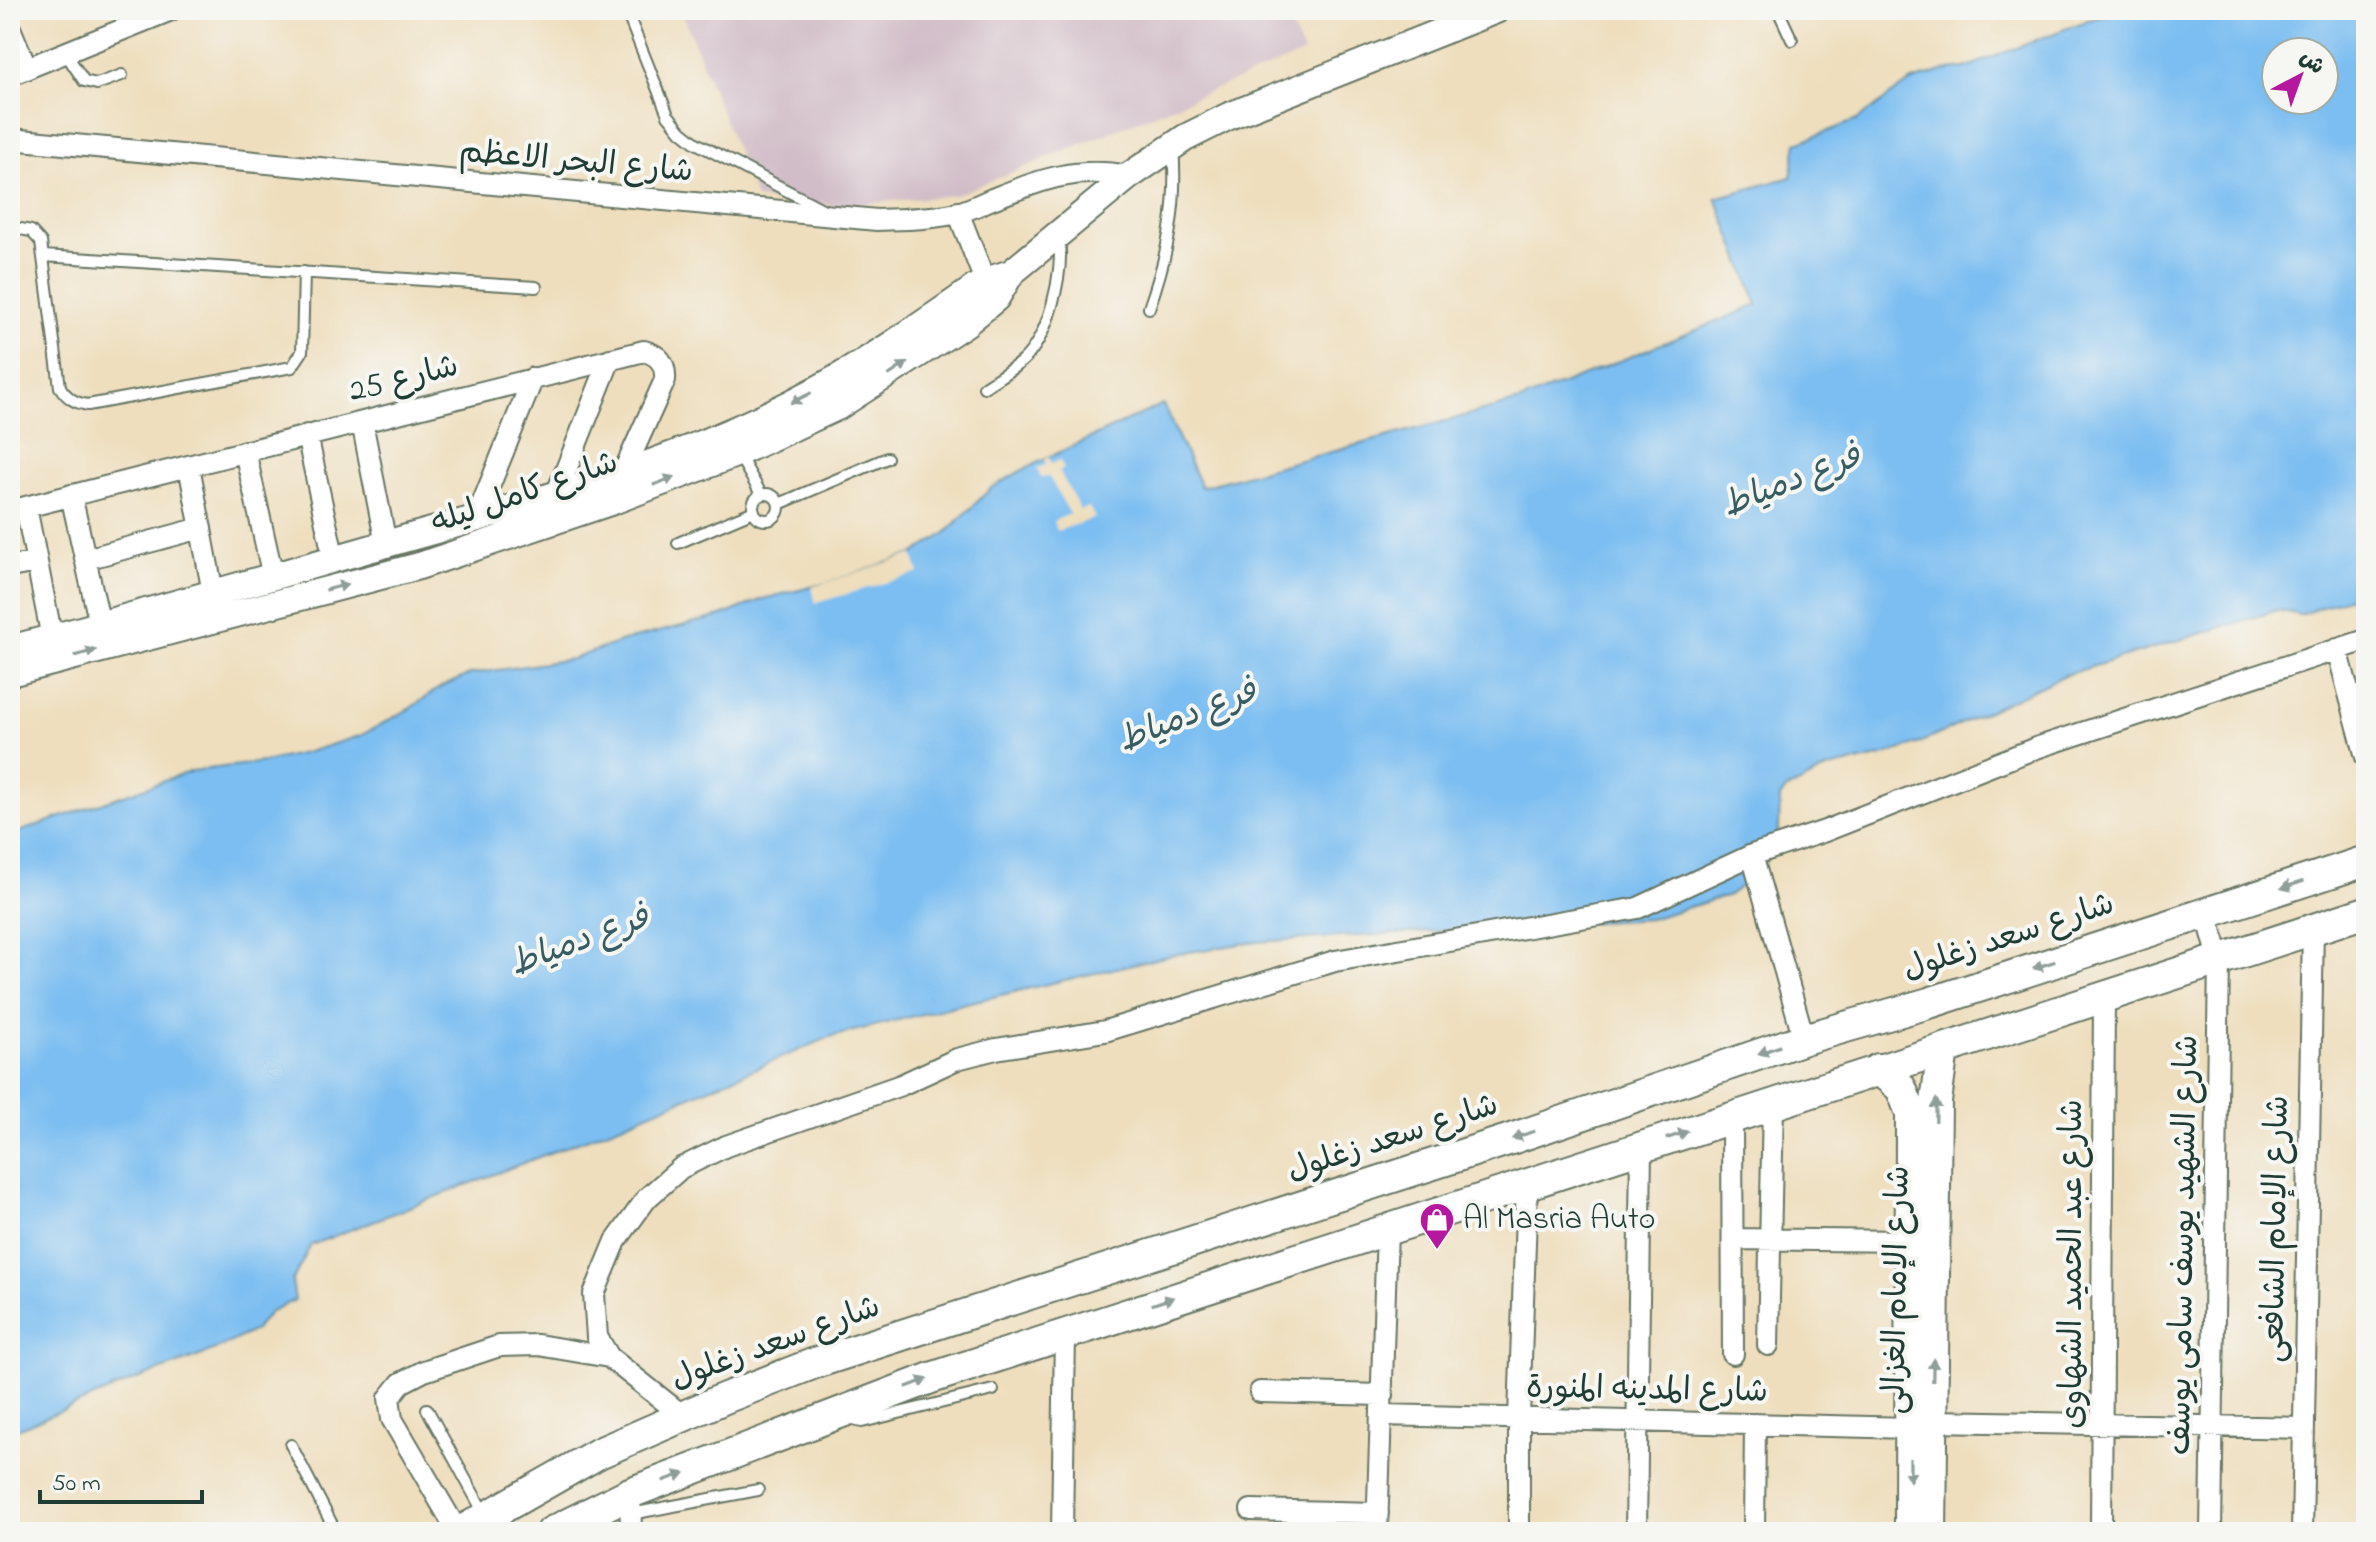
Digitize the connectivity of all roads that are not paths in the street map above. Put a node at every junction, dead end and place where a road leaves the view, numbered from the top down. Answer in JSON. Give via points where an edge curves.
{"nodes":[{"id":1,"x":626,"y":10,"type":"edge"},
{"id":2,"x":1496,"y":10,"type":"edge"},
{"id":3,"x":1778,"y":10,"type":"edge"},
{"id":4,"x":162,"y":12,"type":"edge"},
{"id":5,"x":10,"y":28,"type":"edge"},
{"id":6,"x":1792,"y":40,"type":"dead end"},
{"id":7,"x":66,"y":54,"type":"junction"},
{"id":8,"x":18,"y":72,"type":"edge"},
{"id":9,"x":122,"y":75,"type":"dead end"},
{"id":10,"x":10,"y":139,"type":"edge"},
{"id":11,"x":1172,"y":146,"type":"junction"},
{"id":12,"x":1129,"y":176,"type":"junction"},
{"id":13,"x":958,"y":212,"type":"junction"},
{"id":14,"x":839,"y":218,"type":"junction"},
{"id":15,"x":10,"y":227,"type":"edge"},
{"id":16,"x":1058,"y":234,"type":"junction"},
{"id":17,"x":43,"y":256,"type":"junction"},
{"id":18,"x":304,"y":272,"type":"junction"},
{"id":19,"x":536,"y":287,"type":"dead end"},
{"id":20,"x":990,"y":290,"type":"junction"},
{"id":21,"x":1149,"y":308,"type":"dead end"},
{"id":22,"x":610,"y":359,"type":"junction"},
{"id":23,"x":533,"y":378,"type":"junction"},
{"id":24,"x":984,"y":387,"type":"dead end"},
{"id":25,"x":362,"y":422,"type":"junction"},
{"id":26,"x":307,"y":435,"type":"junction"},
{"id":27,"x":732,"y":442,"type":"junction"},
{"id":28,"x":245,"y":451,"type":"junction"},
{"id":29,"x":887,"y":458,"type":"dead end"},
{"id":30,"x":189,"y":466,"type":"junction"},
{"id":31,"x":624,"y":472,"type":"junction"},
{"id":32,"x":761,"y":494,"type":"junction"},
{"id":33,"x":71,"y":495,"type":"junction"},
{"id":34,"x":556,"y":495,"type":"junction"},
{"id":35,"x":610,"y":502,"type":"junction"},
{"id":36,"x":779,"y":504,"type":"junction"},
{"id":37,"x":18,"y":509,"type":"edge"},
{"id":38,"x":754,"y":511,"type":"junction"},
{"id":39,"x":476,"y":519,"type":"junction"},
{"id":40,"x":201,"y":528,"type":"junction"},
{"id":41,"x":678,"y":543,"type":"dead end"},
{"id":42,"x":386,"y":544,"type":"junction"},
{"id":43,"x":86,"y":559,"type":"junction"},
{"id":44,"x":334,"y":560,"type":"junction"},
{"id":45,"x":37,"y":562,"type":"junction"},
{"id":46,"x":10,"y":567,"type":"edge"},
{"id":47,"x":273,"y":577,"type":"junction"},
{"id":48,"x":213,"y":593,"type":"junction"},
{"id":49,"x":100,"y":625,"type":"junction"},
{"id":50,"x":52,"y":638,"type":"junction"},
{"id":51,"x":2366,"y":640,"type":"edge"},
{"id":52,"x":2337,"y":649,"type":"junction"},
{"id":53,"x":11,"y":650,"type":"edge"},
{"id":54,"x":2366,"y":757,"type":"edge"},
{"id":55,"x":1752,"y":855,"type":"junction"},
{"id":56,"x":2366,"y":861,"type":"edge"},
{"id":57,"x":2206,"y":912,"type":"junction"},
{"id":58,"x":2366,"y":912,"type":"edge"},
{"id":59,"x":2313,"y":927,"type":"junction"},
{"id":60,"x":2219,"y":958,"type":"junction"},
{"id":61,"x":2104,"y":997,"type":"junction"},
{"id":62,"x":1804,"y":1039,"type":"junction"},
{"id":63,"x":1943,"y":1049,"type":"junction"},
{"id":64,"x":1878,"y":1069,"type":"junction"},
{"id":65,"x":1773,"y":1104,"type":"junction"},
{"id":66,"x":1732,"y":1117,"type":"junction"},
{"id":67,"x":1641,"y":1147,"type":"junction"},
{"id":68,"x":1527,"y":1185,"type":"junction"},
{"id":69,"x":1289,"y":1210,"type":"junction"},
{"id":70,"x":1387,"y":1230,"type":"junction"},
{"id":71,"x":1224,"y":1232,"type":"junction"},
{"id":72,"x":1733,"y":1239,"type":"junction"},
{"id":73,"x":1770,"y":1239,"type":"junction"},
{"id":74,"x":1911,"y":1241,"type":"junction"},
{"id":75,"x":1274,"y":1265,"type":"junction"},
{"id":76,"x":1065,"y":1334,"type":"junction"},
{"id":77,"x":1768,"y":1345,"type":"dead end"},
{"id":78,"x":1733,"y":1354,"type":"dead end"},
{"id":79,"x":609,"y":1357,"type":"junction"},
{"id":80,"x":993,"y":1390,"type":"dead end"},
{"id":81,"x":1260,"y":1392,"type":"dead end"},
{"id":82,"x":1382,"y":1405,"type":"junction"},
{"id":83,"x":853,"y":1408,"type":"junction"},
{"id":84,"x":427,"y":1409,"type":"dead end"},
{"id":85,"x":683,"y":1416,"type":"junction"},
{"id":86,"x":1519,"y":1418,"type":"junction"},
{"id":87,"x":1638,"y":1421,"type":"junction"},
{"id":88,"x":1755,"y":1424,"type":"junction"},
{"id":89,"x":1921,"y":1424,"type":"junction"},
{"id":90,"x":2103,"y":1424,"type":"junction"},
{"id":91,"x":2213,"y":1426,"type":"junction"},
{"id":92,"x":2304,"y":1428,"type":"junction"},
{"id":93,"x":291,"y":1445,"type":"dead end"},
{"id":94,"x":758,"y":1490,"type":"dead end"},
{"id":95,"x":1251,"y":1510,"type":"dead end"},
{"id":96,"x":631,"y":1513,"type":"edge"},
{"id":97,"x":1377,"y":1522,"type":"edge"},
{"id":98,"x":468,"y":1527,"type":"edge"},
{"id":99,"x":336,"y":1532,"type":"edge"},
{"id":100,"x":552,"y":1532,"type":"edge"},
{"id":101,"x":1062,"y":1532,"type":"edge"},
{"id":102,"x":1519,"y":1532,"type":"edge"},
{"id":103,"x":1636,"y":1532,"type":"edge"},
{"id":104,"x":1754,"y":1532,"type":"edge"},
{"id":105,"x":1910,"y":1532,"type":"edge"},
{"id":106,"x":1931,"y":1532,"type":"edge"},
{"id":107,"x":2101,"y":1532,"type":"edge"},
{"id":108,"x":2211,"y":1532,"type":"edge"},
{"id":109,"x":2302,"y":1532,"type":"edge"}],
"edges":[{"from":1,"to":14,"type":"lane","via":[[668,115],[681,131]]},
{"from":2,"to":11,"type":"street","name":"شارع كامل ليله","via":[[1229,116]]},
{"from":3,"to":6,"type":"lane"},
{"from":4,"to":7,"type":"street"},
{"from":5,"to":8,"type":"street"},
{"from":7,"to":8,"type":"street"},
{"from":7,"to":9,"type":"lane","via":[[78,76],[91,84]]},
{"from":10,"to":14,"type":"street","name":"شارع البحر الاعظم"},
{"from":11,"to":12,"type":"street","name":"شارع كامل ليله"},
{"from":11,"to":21,"type":"lane","via":[[1176,181],[1170,244]]},
{"from":12,"to":13,"type":"street","name":"شارع البحر الاعظم","via":[[1089,171],[1049,177]]},
{"from":12,"to":16,"type":"street","name":"شارع كامل ليله"},
{"from":13,"to":14,"type":"street","name":"شارع البحر الاعظم","via":[[913,219]]},
{"from":13,"to":20,"type":"street"},
{"from":15,"to":17,"type":"lane","via":[[37,236]]},
{"from":16,"to":20,"type":"street","name":"شارع كامل ليله"},
{"from":16,"to":24,"type":"lane","via":[[1059,280],[1034,347],[1022,362]]},
{"from":17,"to":18,"type":"lane"},
{"from":17,"to":18,"type":"lane","via":[[60,387],[71,400],[88,405],[292,367],[302,352]]},
{"from":18,"to":19,"type":"lane"},
{"from":20,"to":27,"type":"street","name":"شارع كامل ليله","via":[[966,323],[837,407]]},
{"from":22,"to":23,"type":"street","name":"شارع 25"},
{"from":22,"to":31,"type":"street","name":"شارع 25","via":[[644,351],[658,358],[666,372]]},
{"from":22,"to":34,"type":"street"},
{"from":23,"to":25,"type":"street","name":"شارع 25"},
{"from":23,"to":39,"type":"street"},
{"from":25,"to":26,"type":"street","name":"شارع 25"},
{"from":25,"to":42,"type":"street"},
{"from":26,"to":28,"type":"street","name":"شارع 25"},
{"from":26,"to":44,"type":"street"},
{"from":27,"to":31,"type":"street","name":"شارع كامل ليله"},
{"from":27,"to":32,"type":"lane"},
{"from":35,"to":27,"type":"street","name":"شارع كامل ليله","one_way":true},
{"from":28,"to":30,"type":"street","name":"شارع 25"},
{"from":28,"to":47,"type":"street"},
{"from":29,"to":36,"type":"lane"},
{"from":30,"to":33,"type":"street","name":"شارع 25"},
{"from":30,"to":40,"type":"street"},
{"from":31,"to":34,"type":"street","name":"شارع كامل ليله"},
{"from":31,"to":35,"type":"street","name":"شارع 25"},
{"from":32,"to":36,"type":"lane","via":[[772,494]]},
{"from":32,"to":38,"type":"lane"},
{"from":33,"to":37,"type":"street","name":"شارع 25"},
{"from":33,"to":43,"type":"street"},
{"from":34,"to":39,"type":"street","name":"شارع كامل ليله"},
{"from":53,"to":35,"type":"street","name":"شارع كامل ليله","one_way":true,"via":[[419,566]]},
{"from":36,"to":38,"type":"lane","via":[[771,519],[761,519]]},
{"from":37,"to":45,"type":"street"},
{"from":38,"to":41,"type":"lane"},
{"from":39,"to":42,"type":"street","name":"شارع كامل ليله"},
{"from":40,"to":43,"type":"street"},
{"from":40,"to":48,"type":"street"},
{"from":42,"to":44,"type":"street","name":"شارع كامل ليله"},
{"from":43,"to":49,"type":"street"},
{"from":44,"to":47,"type":"street","name":"شارع كامل ليله"},
{"from":45,"to":46,"type":"street"},
{"from":45,"to":50,"type":"street"},
{"from":47,"to":48,"type":"street","name":"شارع كامل ليله"},
{"from":48,"to":49,"type":"street","name":"شارع كامل ليله"},
{"from":49,"to":50,"type":"street","name":"شارع كامل ليله"},
{"from":50,"to":53,"type":"street","name":"شارع كامل ليله"},
{"from":51,"to":52,"type":"street"},
{"from":52,"to":54,"type":"street"},
{"from":52,"to":55,"type":"street","via":[[2036,748]]},
{"from":55,"to":62,"type":"street"},
{"from":55,"to":79,"type":"street","via":[[1638,908],[1335,961],[1105,1031],[957,1059],[901,1085],[726,1146],[681,1168],[647,1198],[616,1241],[594,1294],[597,1337]]},
{"from":56,"to":57,"type":"main road","name":"شارع سعد زغلول","one_way":true},
{"from":57,"to":60,"type":"street","name":"شارع الشهيد يوسف سامى يوسف"},
{"from":57,"to":62,"type":"main road","name":"شارع سعد زغلول","one_way":true},
{"from":58,"to":59,"type":"main road"},
{"from":59,"to":60,"type":"main road"},
{"from":59,"to":92,"type":"street","name":"شارع الإمام الشافعى"},
{"from":60,"to":61,"type":"main road"},
{"from":60,"to":91,"type":"street","name":"شارع الشهيد يوسف سامى يوسف"},
{"from":61,"to":63,"type":"main road"},
{"from":61,"to":90,"type":"street","name":"شارع عبد الحميد الشهاوى"},
{"from":62,"to":69,"type":"main road","name":"شارع سعد زغلول","one_way":true},
{"from":63,"to":64,"type":"main road"},
{"from":89,"to":63,"type":"main road","name":"شارع الإمام الغزالى","one_way":true},
{"from":64,"to":65,"type":"main road"},
{"from":64,"to":74,"type":"main road","name":"شارع الإمام الغزالى","via":[[1901,1088],[1911,1113]]},
{"from":65,"to":66,"type":"main road"},
{"from":65,"to":73,"type":"street"},
{"from":67,"to":66,"type":"main road","one_way":true},
{"from":66,"to":72,"type":"street"},
{"from":67,"to":68,"type":"main road"},
{"from":67,"to":87,"type":"street"},
{"from":68,"to":70,"type":"main road"},
{"from":68,"to":86,"type":"street"},
{"from":69,"to":71,"type":"main road","name":"شارع سعد زغلول"},
{"from":69,"to":75,"type":"main road","via":[[1297,1224]]},
{"from":70,"to":75,"type":"main road"},
{"from":70,"to":82,"type":"street"},
{"from":71,"to":75,"type":"main road","via":[[1220,1238],[1225,1247]]},
{"from":71,"to":85,"type":"main road","name":"شارع سعد زغلول","via":[[815,1363]]},
{"from":72,"to":73,"type":"street"},
{"from":72,"to":78,"type":"street"},
{"from":73,"to":74,"type":"street"},
{"from":73,"to":77,"type":"street"},
{"from":74,"to":89,"type":"main road","name":"شارع الإمام الغزالى"},
{"from":76,"to":75,"type":"main road","one_way":true},
{"from":83,"to":76,"type":"main road","one_way":true},
{"from":76,"to":101,"type":"street"},
{"from":79,"to":85,"type":"street"},
{"from":79,"to":98,"type":"street","via":[[538,1345],[499,1346],[401,1383],[389,1398],[392,1419]]},
{"from":80,"to":83,"type":"lane","via":[[862,1422],[855,1419]]},
{"from":81,"to":82,"type":"street","name":"شارع المدينه المنورة"},
{"from":82,"to":86,"type":"street","name":"شارع المدينه المنورة"},
{"from":82,"to":97,"type":"street"},
{"from":96,"to":83,"type":"main road","one_way":true},
{"from":84,"to":98,"type":"lane"},
{"from":85,"to":98,"type":"main road","name":"شارع سعد زغلول","via":[[599,1453]]},
{"from":86,"to":87,"type":"street","name":"شارع المدينه المنورة"},
{"from":86,"to":102,"type":"street"},
{"from":87,"to":88,"type":"street","name":"شارع المدينه المنورة"},
{"from":87,"to":103,"type":"street"},
{"from":88,"to":89,"type":"street","name":"شارع المدينه المنورة"},
{"from":88,"to":104,"type":"street"},
{"from":89,"to":90,"type":"street","name":"شارع المدينه المنورة"},
{"from":89,"to":105,"type":"main road","name":"شارع الإمام الغزالى","one_way":true},
{"from":89,"to":106,"type":"main road","name":"شارع الإمام الغزالى"},
{"from":90,"to":91,"type":"street","name":"شارع المدينه المنورة"},
{"from":90,"to":107,"type":"street","name":"شارع عبد الحميد الشهاوى"},
{"from":91,"to":92,"type":"street","name":"شارع المدينه المنورة"},
{"from":91,"to":108,"type":"street","name":"شارع الشهيد يوسف سامى يوسف"},
{"from":92,"to":109,"type":"street","name":"شارع الإمام الشافعى"},
{"from":93,"to":99,"type":"lane"},
{"from":94,"to":96,"type":"lane"},
{"from":95,"to":97,"type":"street"},
{"from":96,"to":100,"type":"main road"}]}
